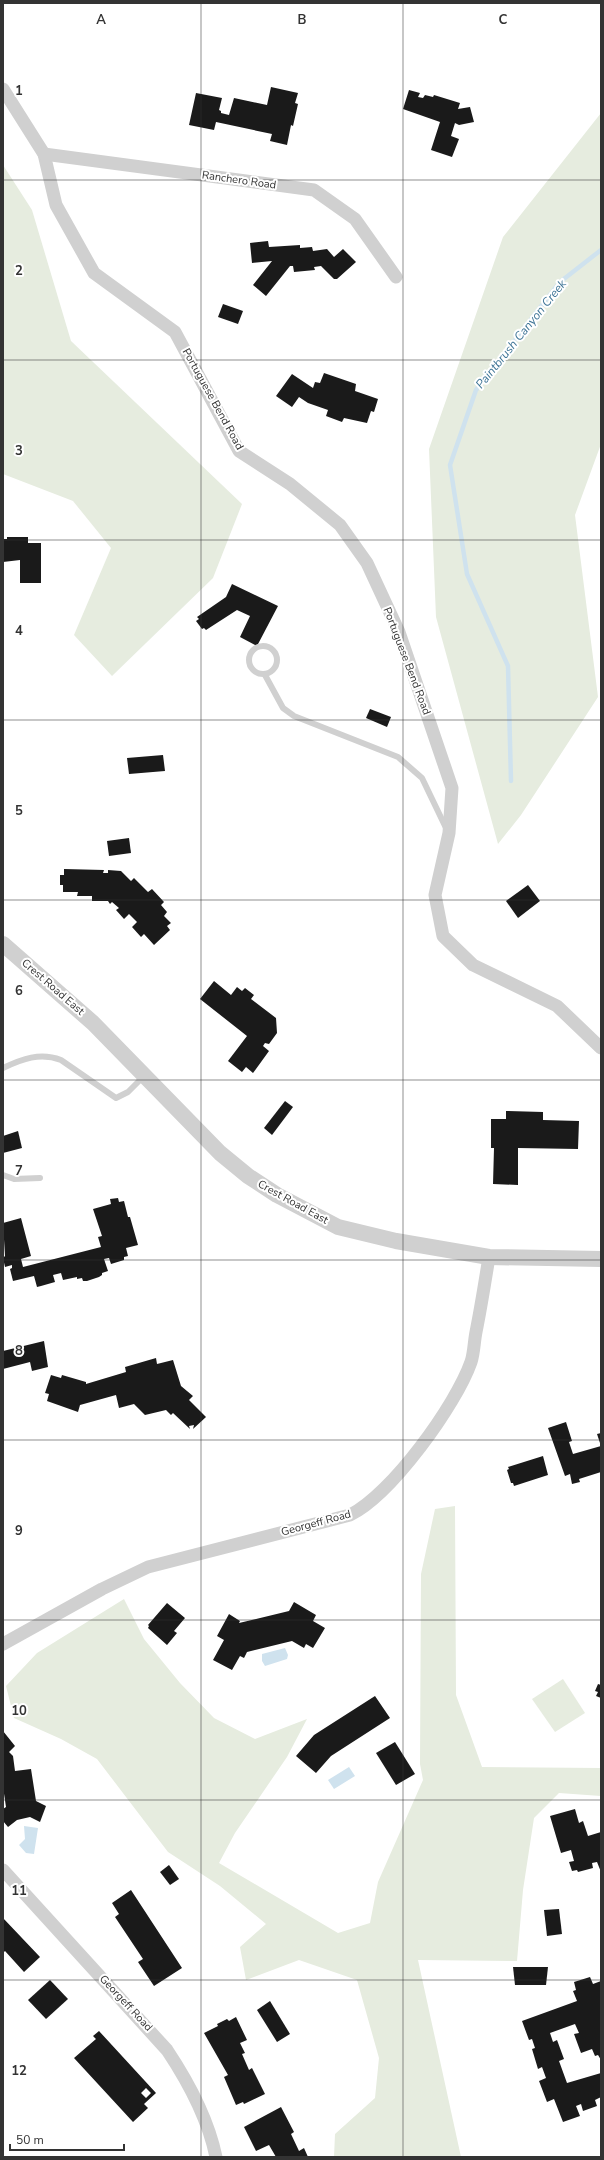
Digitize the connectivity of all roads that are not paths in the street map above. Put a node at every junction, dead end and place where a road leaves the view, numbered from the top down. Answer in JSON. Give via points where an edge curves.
{"nodes":[{"id":1,"x":3,"y":89,"type":"edge"},
{"id":2,"x":44,"y":154,"type":"junction"},
{"id":3,"x":396,"y":277,"type":"dead end"},
{"id":4,"x":264,"y":675,"type":"junction"},
{"id":5,"x":449,"y":833,"type":"junction"},
{"id":6,"x":3,"y":944,"type":"edge"},
{"id":7,"x":601,"y":1048,"type":"edge"},
{"id":8,"x":3,"y":1068,"type":"edge"},
{"id":9,"x":144,"y":1076,"type":"junction"},
{"id":10,"x":3,"y":1175,"type":"edge"},
{"id":11,"x":40,"y":1178,"type":"dead end"},
{"id":12,"x":489,"y":1257,"type":"junction"},
{"id":13,"x":601,"y":1259,"type":"edge"},
{"id":14,"x":3,"y":1644,"type":"edge"},
{"id":15,"x":3,"y":1870,"type":"edge"},
{"id":16,"x":216,"y":2157,"type":"edge"}],
"edges":[{"from":1,"to":2,"type":"street","name":"Portuguese Bend Road"},
{"from":2,"to":3,"type":"street","name":"Ranchero Road","via":[[314,190],[355,219]]},
{"from":2,"to":5,"type":"street","name":"Portuguese Bend Road","via":[[56,205],[94,273],[175,332],[239,451],[290,484],[340,525],[367,563],[399,632],[452,788]]},
{"from":4,"to":4,"type":"lane","via":[[274,670],[278,659],[273,649],[262,646],[252,651],[249,662],[254,672]]},
{"from":4,"to":5,"type":"lane","via":[[283,708],[294,716],[398,757],[410,766],[422,778]]},
{"from":5,"to":7,"type":"street","name":"Portuguese Bend Road","via":[[435,895],[443,936],[473,965],[556,1006]]},
{"from":6,"to":9,"type":"street","name":"Crest Road East","via":[[93,1022]]},
{"from":8,"to":9,"type":"lane","via":[[24,1059],[52,1057],[61,1060],[116,1098],[128,1092]]},
{"from":9,"to":12,"type":"street","name":"Crest Road East","via":[[220,1153],[277,1195],[338,1227],[396,1241]]},
{"from":10,"to":11,"type":"lane","via":[[14,1179]]},
{"from":12,"to":13,"type":"street","name":"Crest Road East"},
{"from":12,"to":14,"type":"street","name":"Georgeff Road","via":[[471,1362],[457,1390],[424,1442],[391,1482],[362,1509],[350,1515],[148,1567],[102,1589]]},
{"from":15,"to":16,"type":"street","name":"Georgeff Road","via":[[167,2050],[187,2080],[202,2112]]}]}
